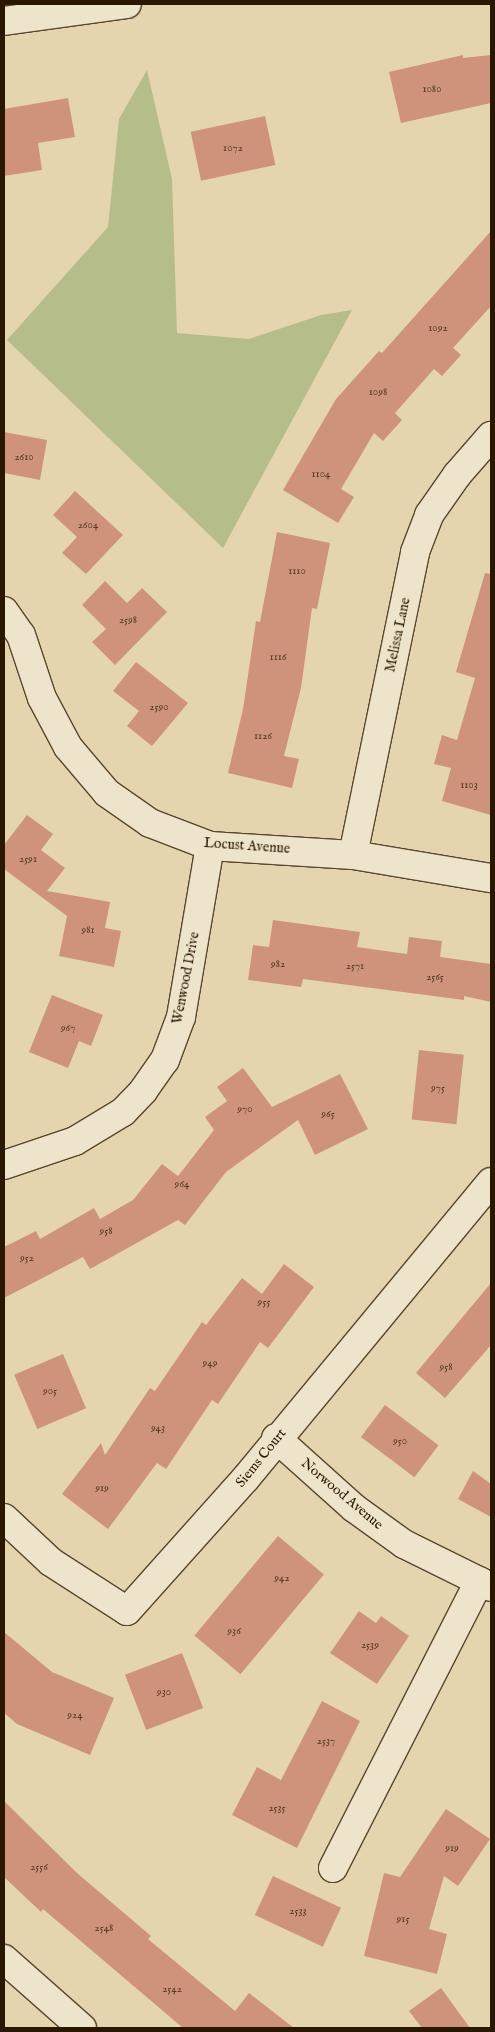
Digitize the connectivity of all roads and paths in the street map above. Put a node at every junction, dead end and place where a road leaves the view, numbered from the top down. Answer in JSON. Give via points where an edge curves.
{"nodes":[{"id":1,"x":127,"y":4,"type":"edge"},
{"id":2,"x":4,"y":20,"type":"edge"},
{"id":3,"x":491,"y":436,"type":"edge"},
{"id":4,"x":4,"y":611,"type":"edge"},
{"id":5,"x":210,"y":846,"type":"junction"},
{"id":6,"x":353,"y":855,"type":"junction"},
{"id":7,"x":491,"y":878,"type":"edge"},
{"id":8,"x":4,"y":1165,"type":"edge"},
{"id":9,"x":491,"y":1182,"type":"edge"},
{"id":10,"x":276,"y":1438,"type":"junction"},
{"id":11,"x":4,"y":1518,"type":"edge"},
{"id":12,"x":485,"y":1584,"type":"edge"},
{"id":13,"x":333,"y":1868,"type":"dead end"},
{"id":14,"x":4,"y":1959,"type":"edge"},
{"id":15,"x":82,"y":2028,"type":"edge"}],
"edges":[{"from":1,"to":2,"type":"street"},
{"from":3,"to":6,"type":"street","name":"Melissa Lane","via":[[456,475],[429,515],[415,552]]},
{"from":4,"to":5,"type":"street","name":"Locust Avenue","via":[[21,634],[54,723],[86,771],[107,793],[150,823]]},
{"from":5,"to":6,"type":"street","name":"Locust Avenue"},
{"from":5,"to":8,"type":"street","name":"Wenwood Drive","via":[[180,1017],[165,1060],[123,1112],[75,1141]]},
{"from":6,"to":7,"type":"street","name":"Locust Avenue"},
{"from":9,"to":10,"type":"street","name":"Siems Court"},
{"from":10,"to":11,"type":"street","name":"Siems Court","via":[[246,1478],[127,1611],[51,1562]]},
{"from":10,"to":12,"type":"street","name":"Norwood Avenue","via":[[354,1508],[404,1544]]},
{"from":12,"to":13,"type":"street"},
{"from":14,"to":15,"type":"street"}]}
